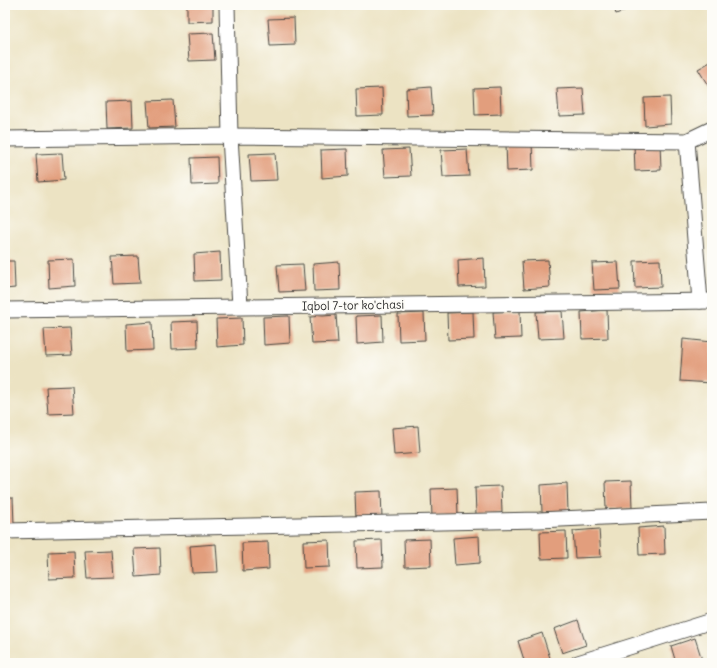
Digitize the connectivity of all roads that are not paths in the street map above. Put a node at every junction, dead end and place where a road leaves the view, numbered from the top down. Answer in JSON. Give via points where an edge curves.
{"nodes":[{"id":1,"x":227,"y":5,"type":"edge"},
{"id":2,"x":712,"y":129,"type":"edge"},
{"id":3,"x":230,"y":136,"type":"junction"},
{"id":4,"x":5,"y":139,"type":"edge"},
{"id":5,"x":687,"y":141,"type":"junction"},
{"id":6,"x":706,"y":301,"type":"edge"},
{"id":7,"x":240,"y":306,"type":"junction"},
{"id":8,"x":5,"y":310,"type":"edge"},
{"id":9,"x":712,"y":512,"type":"edge"},
{"id":10,"x":5,"y":531,"type":"edge"},
{"id":11,"x":712,"y":622,"type":"edge"},
{"id":12,"x":578,"y":663,"type":"edge"}],
"edges":[{"from":1,"to":3,"type":"street"},
{"from":2,"to":5,"type":"street"},
{"from":3,"to":4,"type":"street"},
{"from":3,"to":5,"type":"street"},
{"from":3,"to":7,"type":"street"},
{"from":5,"to":6,"type":"street"},
{"from":6,"to":7,"type":"street","name":"Iqbol 7-tor ko'chasi"},
{"from":7,"to":8,"type":"street","name":"Iqbol 7-tor ko'chasi"},
{"from":9,"to":10,"type":"street","via":[[539,520]]},
{"from":11,"to":12,"type":"street"}]}
